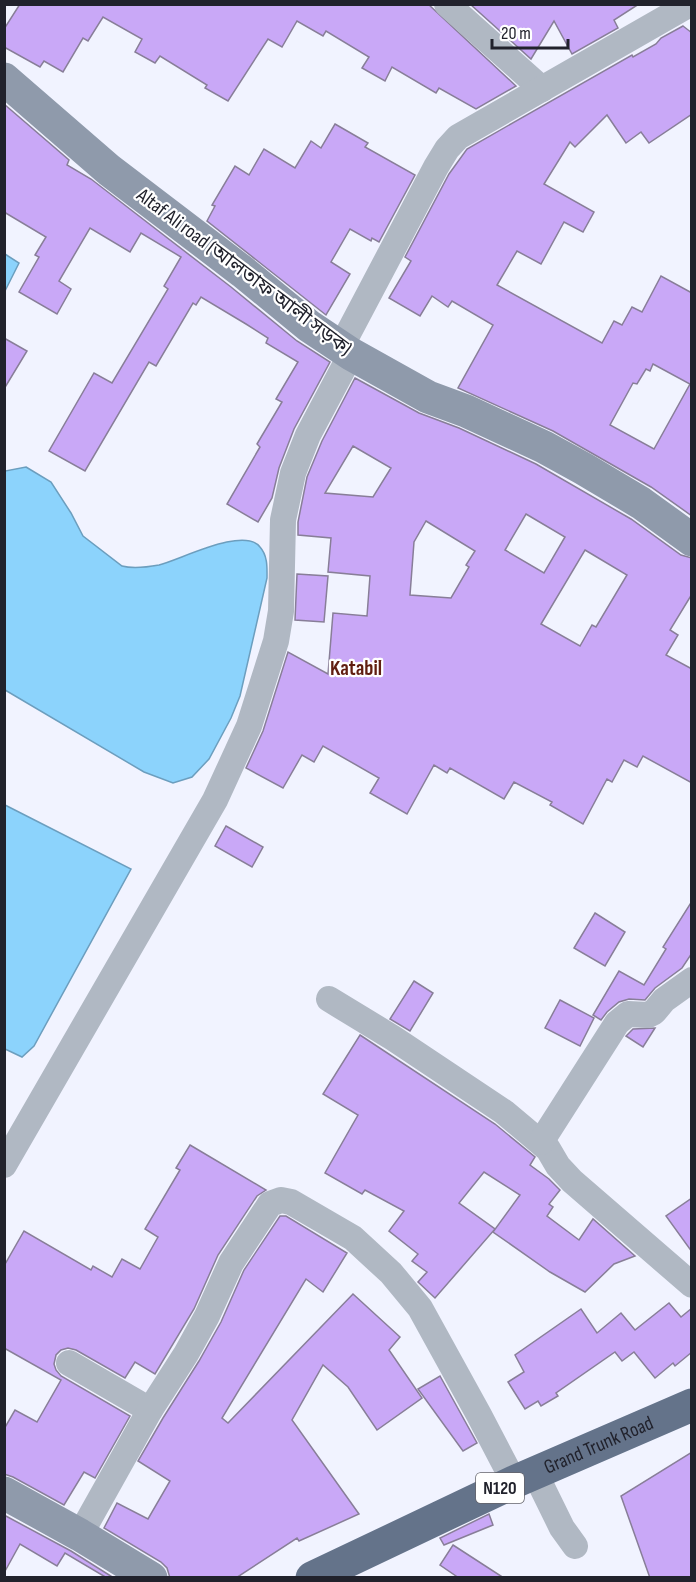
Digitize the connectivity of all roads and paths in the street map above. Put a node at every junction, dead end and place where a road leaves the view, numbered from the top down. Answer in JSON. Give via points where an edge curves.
{"nodes":[{"id":1,"x":447,"y":4,"type":"edge"},
{"id":2,"x":690,"y":4,"type":"edge"},
{"id":3,"x":4,"y":79,"type":"edge"},
{"id":4,"x":542,"y":89,"type":"junction"},
{"id":5,"x":346,"y":350,"type":"junction"},
{"id":6,"x":692,"y":540,"type":"edge"},
{"id":7,"x":692,"y":980,"type":"edge"},
{"id":8,"x":330,"y":999,"type":"dead end"},
{"id":9,"x":541,"y":1142,"type":"junction"},
{"id":10,"x":4,"y":1165,"type":"edge"},
{"id":11,"x":692,"y":1285,"type":"edge"},
{"id":12,"x":69,"y":1363,"type":"dead end"},
{"id":13,"x":692,"y":1405,"type":"edge"},
{"id":14,"x":150,"y":1410,"type":"junction"},
{"id":15,"x":524,"y":1478,"type":"junction"},
{"id":16,"x":4,"y":1493,"type":"edge"},
{"id":17,"x":80,"y":1535,"type":"junction"},
{"id":18,"x":575,"y":1546,"type":"dead end"},
{"id":19,"x":151,"y":1578,"type":"edge"},
{"id":20,"x":312,"y":1578,"type":"edge"}],
"edges":[{"from":1,"to":4,"type":"street"},
{"from":2,"to":4,"type":"street"},
{"from":3,"to":5,"type":"main road","name":"Altaf Ali road (আলতাফ আলী সড়ক)","via":[[134,190],[309,326]]},
{"from":4,"to":5,"type":"street","via":[[458,137],[447,149]]},
{"from":5,"to":6,"type":"main road","name":"Altaf Ali road (আলতাফ আলী সড়ক)","via":[[428,397],[544,447],[641,502]]},
{"from":5,"to":10,"type":"street","via":[[293,473],[283,520],[281,611],[276,641],[249,726],[215,800]]},
{"from":7,"to":9,"type":"street","via":[[654,1012],[628,1014],[616,1023]]},
{"from":8,"to":9,"type":"street","via":[[453,1077]]},
{"from":9,"to":11,"type":"street","via":[[572,1181]]},
{"from":12,"to":14,"type":"street"},
{"from":13,"to":15,"type":"highway","name":"Grand Trunk Road","number":"N120"},
{"from":14,"to":15,"type":"street","via":[[192,1345],[231,1263],[270,1204],[281,1200],[353,1238],[391,1273],[420,1308],[479,1415]]},
{"from":14,"to":17,"type":"street"},
{"from":15,"to":18,"type":"street"},
{"from":15,"to":20,"type":"highway","name":"Grand Trunk Road","number":"N120"},
{"from":16,"to":17,"type":"main road"},
{"from":17,"to":19,"type":"main road"}]}
